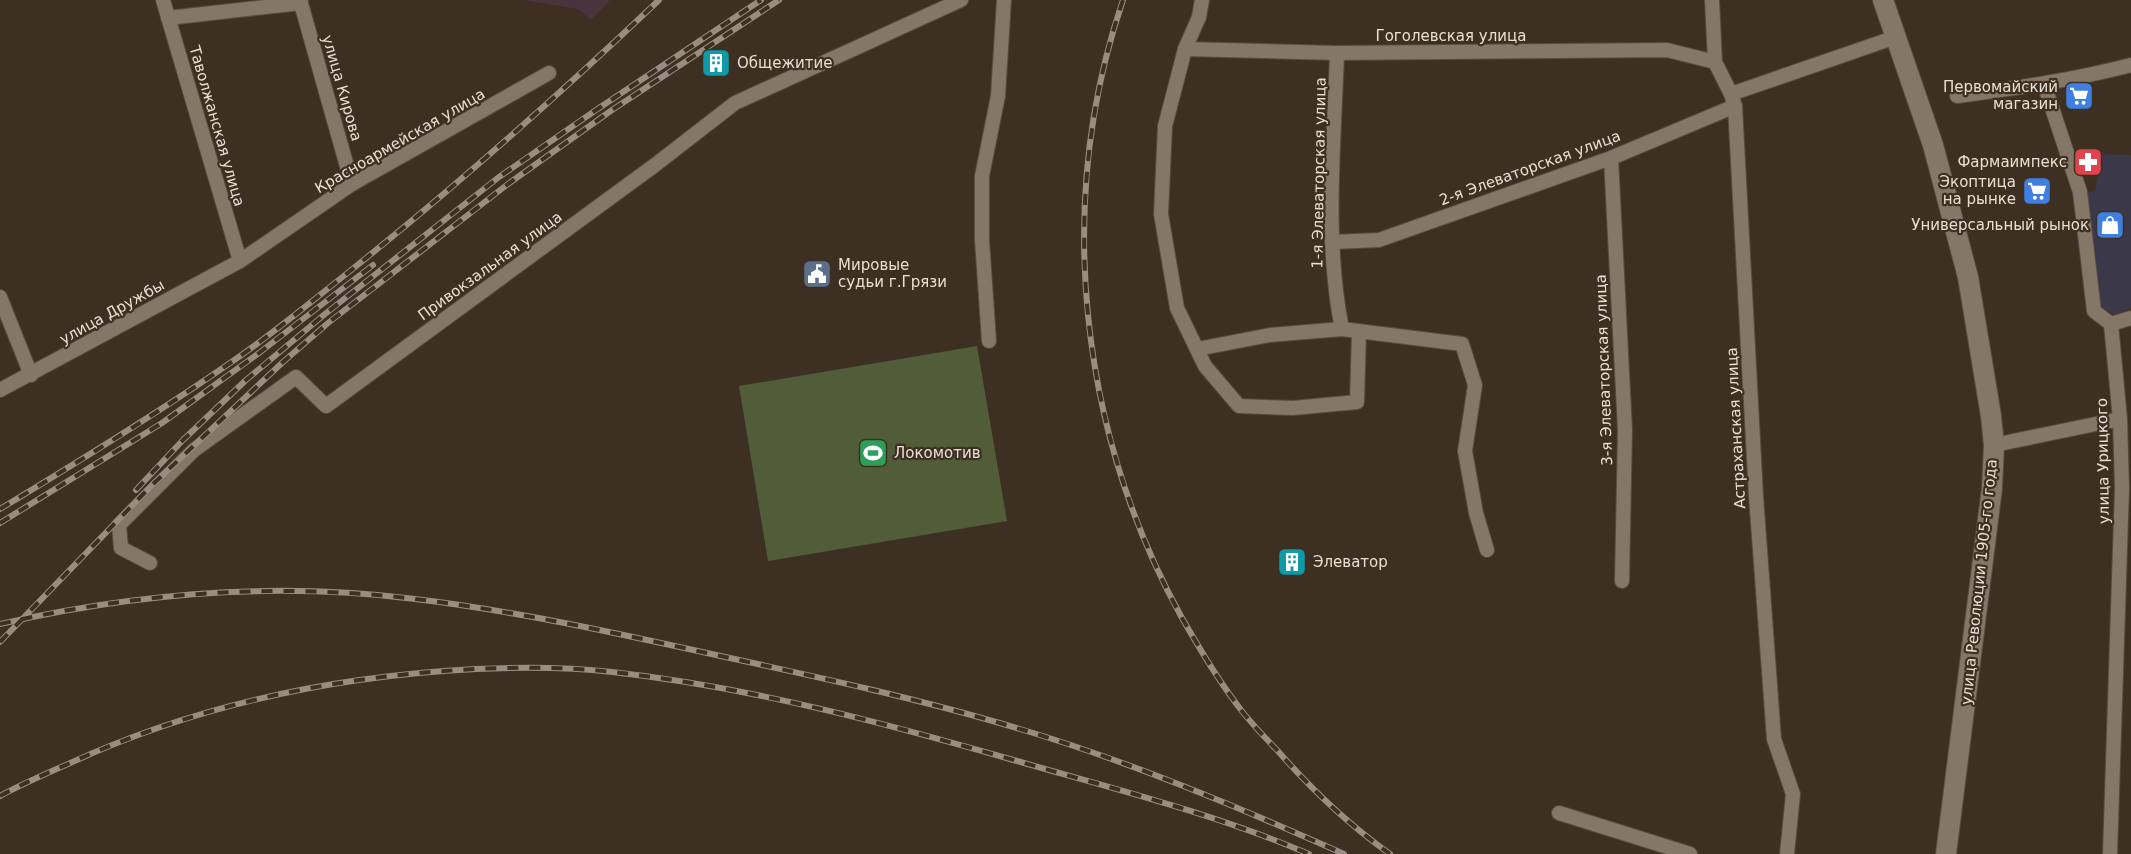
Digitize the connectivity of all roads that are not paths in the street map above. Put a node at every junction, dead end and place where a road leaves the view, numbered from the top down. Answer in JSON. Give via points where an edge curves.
{"nodes":[{"id":1,"x":163,"y":0,"type":"edge"},
{"id":2,"x":961,"y":0,"type":"edge"},
{"id":3,"x":1004,"y":0,"type":"edge"},
{"id":4,"x":1203,"y":0,"type":"edge"},
{"id":5,"x":1712,"y":0,"type":"edge"},
{"id":6,"x":1883,"y":0,"type":"edge"},
{"id":7,"x":301,"y":2,"type":"edge"},
{"id":8,"x":168,"y":18,"type":"junction"},
{"id":9,"x":1896,"y":37,"type":"junction"},
{"id":10,"x":1185,"y":49,"type":"junction"},
{"id":11,"x":1337,"y":53,"type":"junction"},
{"id":12,"x":1715,"y":62,"type":"junction"},
{"id":13,"x":2131,"y":65,"type":"edge"},
{"id":14,"x":549,"y":73,"type":"dead end"},
{"id":15,"x":2044,"y":84,"type":"junction"},
{"id":16,"x":1957,"y":96,"type":"dead end"},
{"id":17,"x":1733,"y":100,"type":"junction"},
{"id":18,"x":1611,"y":158,"type":"junction"},
{"id":19,"x":352,"y":184,"type":"junction"},
{"id":20,"x":1332,"y":242,"type":"junction"},
{"id":21,"x":240,"y":261,"type":"junction"},
{"id":22,"x":0,"y":297,"type":"edge"},
{"id":23,"x":2131,"y":318,"type":"edge"},
{"id":24,"x":2111,"y":324,"type":"junction"},
{"id":25,"x":1342,"y":329,"type":"junction"},
{"id":26,"x":1359,"y":332,"type":"junction"},
{"id":27,"x":989,"y":341,"type":"dead end"},
{"id":28,"x":1197,"y":348,"type":"junction"},
{"id":29,"x":31,"y":375,"type":"junction"},
{"id":30,"x":0,"y":390,"type":"edge"},
{"id":31,"x":2120,"y":419,"type":"junction"},
{"id":32,"x":1994,"y":445,"type":"junction"},
{"id":33,"x":1487,"y":550,"type":"dead end"},
{"id":34,"x":150,"y":563,"type":"dead end"},
{"id":35,"x":1623,"y":580,"type":"dead end"},
{"id":36,"x":1559,"y":813,"type":"dead end"},
{"id":37,"x":1690,"y":854,"type":"edge"},
{"id":38,"x":1787,"y":854,"type":"edge"},
{"id":39,"x":1946,"y":854,"type":"edge"},
{"id":40,"x":2110,"y":854,"type":"edge"}],
"edges":[{"from":1,"to":8,"type":"street","name":"Таволжанская улица"},
{"from":2,"to":34,"type":"street","name":"Привокзальная улица","via":[[735,103],[326,406],[296,377],[194,450],[119,525],[122,548]]},
{"from":3,"to":27,"type":"street","via":[[998,96],[982,176]]},
{"from":4,"to":10,"type":"street"},
{"from":5,"to":12,"type":"street","name":"Астраханская улица"},
{"from":6,"to":9,"type":"street","name":"улица Революции 1905-го года"},
{"from":7,"to":8,"type":"street"},
{"from":7,"to":19,"type":"street","name":"улица Кирова"},
{"from":8,"to":21,"type":"street","name":"Таволжанская улица"},
{"from":9,"to":17,"type":"street","name":"2-я Элеваторская улица"},
{"from":9,"to":32,"type":"street","name":"улица Революции 1905-го года","via":[[1933,145],[1968,278]]},
{"from":10,"to":11,"type":"street","name":"Гоголевская улица"},
{"from":10,"to":28,"type":"street","via":[[1165,126],[1161,214],[1178,308]]},
{"from":11,"to":12,"type":"street","name":"Гоголевская улица","via":[[1667,50]]},
{"from":11,"to":20,"type":"street","name":"1-я Элеваторская улица"},
{"from":12,"to":17,"type":"street","name":"Астраханская улица"},
{"from":13,"to":15,"type":"street"},
{"from":14,"to":19,"type":"street","name":"Красноармейская улица"},
{"from":15,"to":16,"type":"street"},
{"from":15,"to":24,"type":"street","via":[[2080,192],[2094,311]]},
{"from":17,"to":18,"type":"street","name":"2-я Элеваторская улица"},
{"from":17,"to":38,"type":"street","name":"Астраханская улица","via":[[1773,739],[1793,794]]},
{"from":18,"to":20,"type":"street","name":"2-я Элеваторская улица","via":[[1379,240]]},
{"from":18,"to":35,"type":"street","name":"3-я Элеваторская улица","via":[[1625,430]]},
{"from":19,"to":21,"type":"street","name":"Красноармейская улица"},
{"from":20,"to":25,"type":"street","name":"1-я Элеваторская улица"},
{"from":21,"to":29,"type":"street","name":"улица Дружбы"},
{"from":22,"to":29,"type":"street"},
{"from":23,"to":24,"type":"street"},
{"from":24,"to":31,"type":"street","name":"улица Урицкого"},
{"from":25,"to":26,"type":"street"},
{"from":25,"to":28,"type":"street","via":[[1270,335]]},
{"from":26,"to":28,"type":"street","via":[[1357,402],[1293,408],[1239,406],[1205,366]]},
{"from":26,"to":33,"type":"street","via":[[1462,344],[1475,385],[1465,451]]},
{"from":29,"to":30,"type":"street","name":"улица Дружбы"},
{"from":31,"to":32,"type":"street"},
{"from":31,"to":40,"type":"street","name":"улица Урицкого","via":[[2122,488]]},
{"from":32,"to":39,"type":"street","name":"улица Революции 1905-го года","via":[[1992,488]]},
{"from":36,"to":37,"type":"street"}]}
